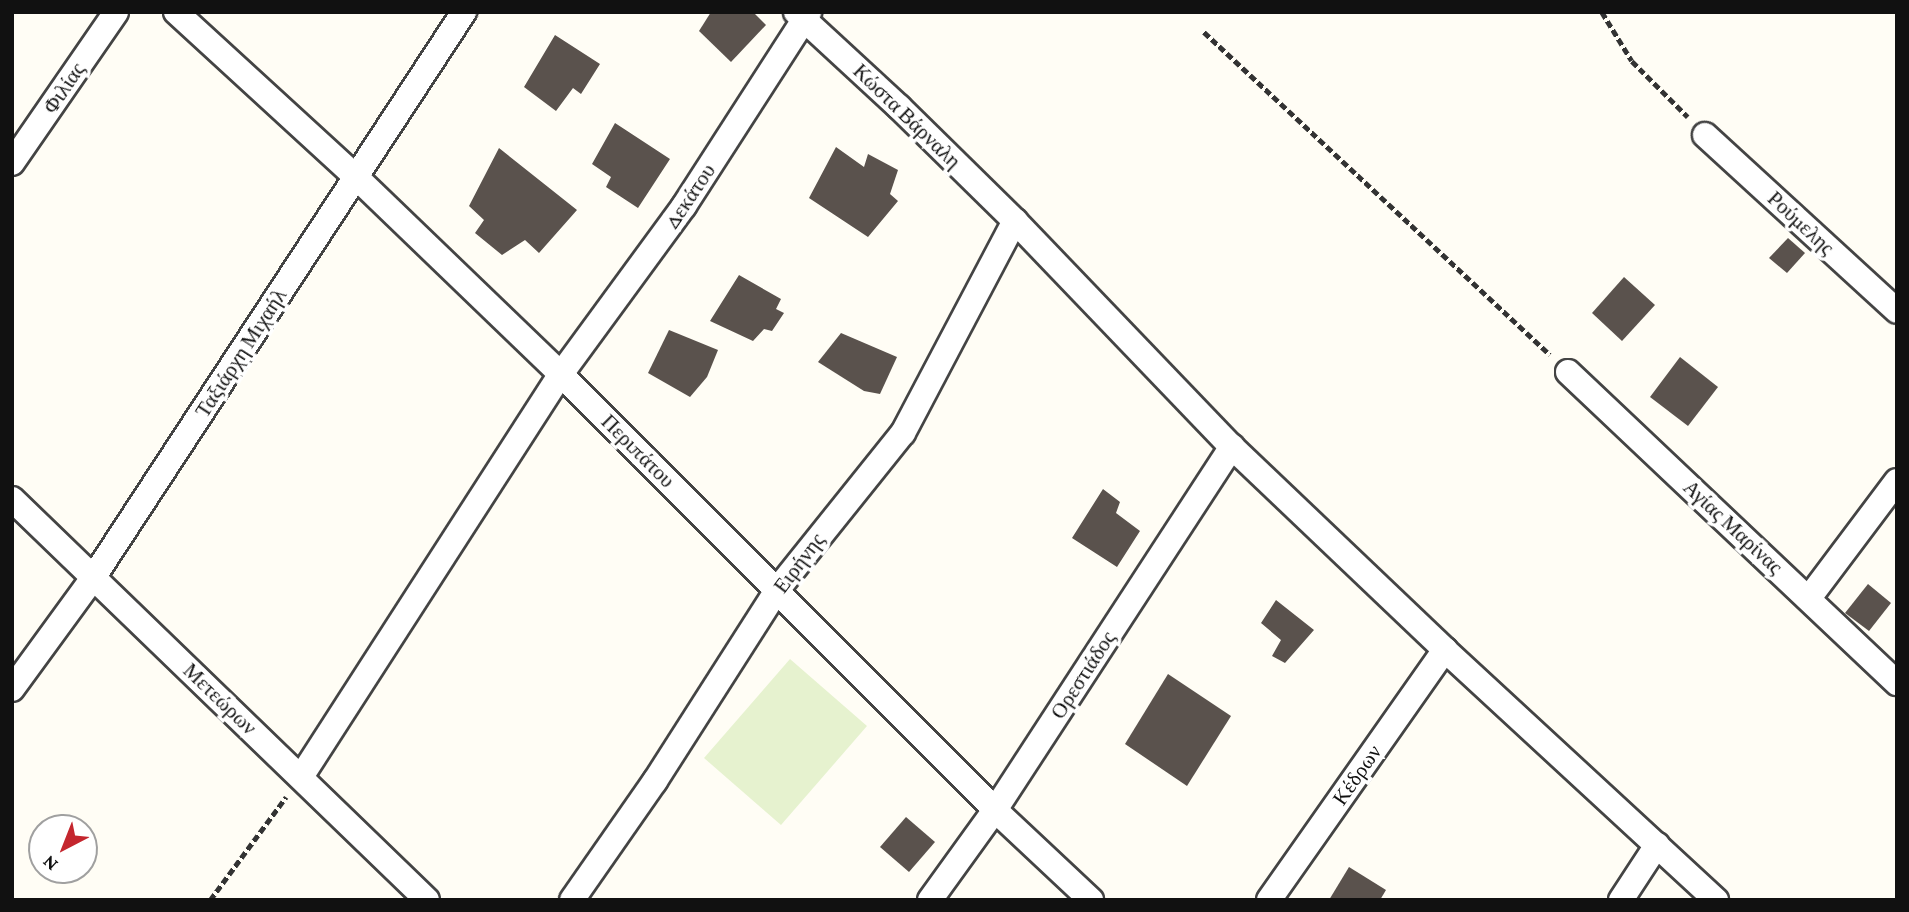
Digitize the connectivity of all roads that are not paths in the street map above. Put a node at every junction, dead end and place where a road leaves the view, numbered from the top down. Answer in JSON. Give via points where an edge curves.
{"nodes":[{"id":1,"x":116,"y":12,"type":"edge"},
{"id":2,"x":176,"y":12,"type":"edge"},
{"id":3,"x":464,"y":12,"type":"edge"},
{"id":4,"x":804,"y":15,"type":"edge"},
{"id":5,"x":1705,"y":135,"type":"road end"},
{"id":6,"x":12,"y":163,"type":"edge"},
{"id":7,"x":356,"y":177,"type":"junction"},
{"id":8,"x":1015,"y":221,"type":"junction"},
{"id":9,"x":1897,"y":311,"type":"edge"},
{"id":10,"x":1568,"y":372,"type":"road end"},
{"id":11,"x":561,"y":374,"type":"junction"},
{"id":12,"x":1232,"y":447,"type":"junction"},
{"id":13,"x":1897,"y":481,"type":"edge"},
{"id":14,"x":12,"y":499,"type":"edge"},
{"id":15,"x":93,"y":578,"type":"junction"},
{"id":16,"x":777,"y":590,"type":"junction"},
{"id":17,"x":1809,"y":598,"type":"junction"},
{"id":18,"x":1445,"y":650,"type":"junction"},
{"id":19,"x":1897,"y":684,"type":"edge"},
{"id":20,"x":12,"y":689,"type":"edge"},
{"id":21,"x":301,"y":777,"type":"junction"},
{"id":22,"x":995,"y":810,"type":"junction"},
{"id":23,"x":1657,"y":845,"type":"junction"},
{"id":24,"x":427,"y":900,"type":"edge"},
{"id":25,"x":572,"y":900,"type":"edge"},
{"id":26,"x":930,"y":900,"type":"edge"},
{"id":27,"x":1091,"y":900,"type":"edge"},
{"id":28,"x":1269,"y":900,"type":"edge"},
{"id":29,"x":1621,"y":900,"type":"edge"},
{"id":30,"x":1716,"y":900,"type":"edge"}],
"edges":[{"from":1,"to":6,"type":"street","name":"Φιλίας"},
{"from":2,"to":7,"type":"street","name":"Περιπάτου"},
{"from":3,"to":7,"type":"street","name":"Ταξιάρχη Μιχαήλ"},
{"from":4,"to":8,"type":"street","name":"Κώστα Βάρναλη"},
{"from":4,"to":11,"type":"street","name":"Δεκάτου","via":[[684,206]]},
{"from":5,"to":9,"type":"street","name":"Ρούμελης"},
{"from":7,"to":11,"type":"street","name":"Περιπάτου"},
{"from":7,"to":15,"type":"street","name":"Ταξιάρχη Μιχαήλ"},
{"from":8,"to":12,"type":"street","name":"Κώστα Βάρναλη"},
{"from":8,"to":16,"type":"street","name":"Ειρήνης","via":[[903,433]]},
{"from":10,"to":17,"type":"street","name":"Αγίας Μαρίνας"},
{"from":11,"to":16,"type":"street","name":"Περιπάτου"},
{"from":11,"to":21,"type":"street","name":"Δεκάτου"},
{"from":12,"to":18,"type":"street","name":"Κώστα Βάρναλη"},
{"from":12,"to":22,"type":"street","name":"Ορεστιάδος"},
{"from":13,"to":17,"type":"street"},
{"from":14,"to":15,"type":"street","name":"Μετεώρων"},
{"from":15,"to":20,"type":"street","name":"Ταξιάρχη Μιχαήλ"},
{"from":15,"to":21,"type":"street","name":"Μετεώρων"},
{"from":16,"to":22,"type":"street","name":"Περιπάτου"},
{"from":16,"to":25,"type":"street","name":"Ειρήνης","via":[[656,780]]},
{"from":17,"to":19,"type":"street","name":"Αγίας Μαρίνας"},
{"from":18,"to":23,"type":"street","name":"Κώστα Βάρναλη"},
{"from":18,"to":28,"type":"street","name":"Κέδρων"},
{"from":21,"to":24,"type":"street","name":"Μετεώρων"},
{"from":22,"to":26,"type":"street","name":"Ορεστιάδος"},
{"from":22,"to":27,"type":"street","name":"Περιπάτου"},
{"from":23,"to":29,"type":"street"},
{"from":23,"to":30,"type":"street","name":"Κώστα Βάρναλη"}]}
